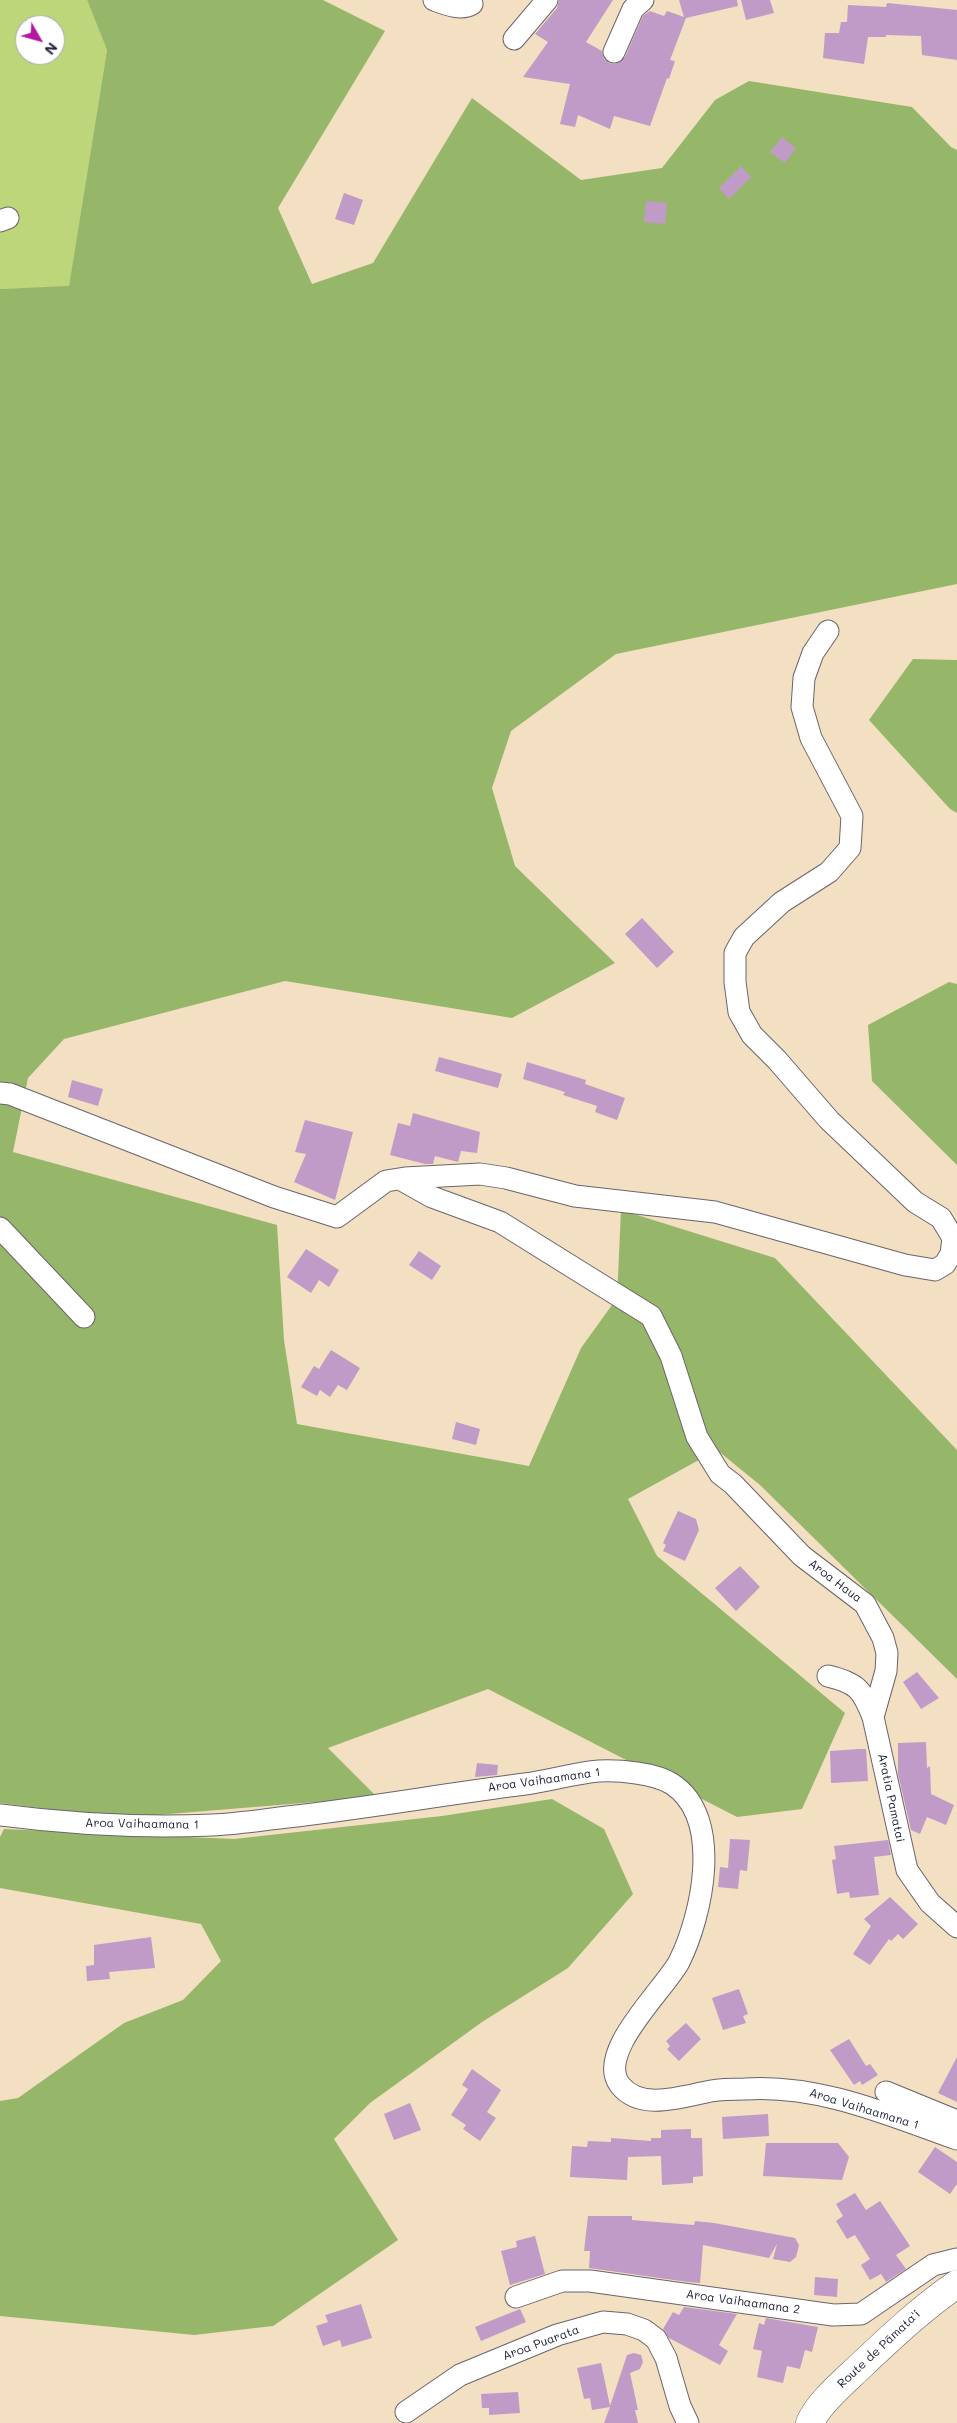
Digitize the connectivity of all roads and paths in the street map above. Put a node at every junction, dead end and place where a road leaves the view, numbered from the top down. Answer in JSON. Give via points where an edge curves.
{"nodes":[{"id":1,"x":434,"y":0,"type":"edge"},
{"id":2,"x":547,"y":0,"type":"edge"},
{"id":3,"x":643,"y":0,"type":"edge"},
{"id":4,"x":472,"y":4,"type":"dead end"},
{"id":5,"x":514,"y":40,"type":"dead end"},
{"id":6,"x":614,"y":52,"type":"dead end"},
{"id":7,"x":828,"y":631,"type":"dead end"},
{"id":8,"x":0,"y":1093,"type":"edge"},
{"id":9,"x":400,"y":1179,"type":"junction"},
{"id":10,"x":0,"y":1228,"type":"edge"},
{"id":11,"x":84,"y":1317,"type":"dead end"},
{"id":12,"x":828,"y":1676,"type":"dead end"},
{"id":13,"x":873,"y":1717,"type":"junction"},
{"id":14,"x":0,"y":1815,"type":"edge"},
{"id":15,"x":957,"y":1927,"type":"edge"},
{"id":16,"x":886,"y":2092,"type":"dead end"},
{"id":17,"x":957,"y":2121,"type":"edge"},
{"id":18,"x":957,"y":2138,"type":"edge"},
{"id":19,"x":957,"y":2259,"type":"edge"},
{"id":20,"x":957,"y":2284,"type":"edge"},
{"id":21,"x":516,"y":2297,"type":"dead end"},
{"id":22,"x":406,"y":2412,"type":"dead end"},
{"id":23,"x":688,"y":2423,"type":"edge"},
{"id":24,"x":810,"y":2423,"type":"edge"}],
"edges":[{"from":1,"to":4,"type":"street","via":[[452,6],[468,7]]},
{"from":2,"to":5,"type":"street"},
{"from":3,"to":6,"type":"street","via":[[633,9]]},
{"from":7,"to":9,"type":"street","via":[[813,653],[804,678],[802,707],[811,738],[852,816],[850,848],[829,872],[782,902],[744,937],[735,953],[734,963],[739,1012],[752,1035],[829,1120],[915,1202],[941,1218],[953,1238],[948,1260],[935,1270],[715,1212],[575,1196],[480,1174]]},
{"from":8,"to":9,"type":"street","via":[[274,1197],[337,1217],[386,1181]]},
{"from":9,"to":13,"type":"street","name":"Aroa Haua","via":[[432,1197],[500,1222],[651,1316],[672,1356],[697,1437],[720,1474],[802,1556],[865,1604],[883,1638],[886,1653],[886,1671]]},
{"from":10,"to":11,"type":"street"},
{"from":12,"to":13,"type":"street","name":"Aratia Pamatai","via":[[849,1681],[864,1695]]},
{"from":13,"to":15,"type":"street","name":"Aratia Pamatai","via":[[907,1870],[930,1903]]},
{"from":14,"to":18,"type":"street","name":"Aroa Vaihaamana 1","via":[[59,1822],[214,1825],[374,1807],[600,1771],[640,1774],[671,1783],[691,1801],[703,1833],[702,1887],[678,1962],[628,2032],[615,2058],[614,2072],[620,2084],[641,2099],[680,2098],[712,2091],[759,2088],[802,2090]]},
{"from":16,"to":17,"type":"street","name":"Aroa Vaihaamana 1"},
{"from":19,"to":21,"type":"street","name":"Aroa Vaihaamana 2","via":[[933,2264],[861,2314],[833,2315],[590,2281],[562,2280]]},
{"from":20,"to":24,"type":"main road","name":"Route de Pāmata'i","via":[[906,2323],[835,2390]]},
{"from":22,"to":23,"type":"street","name":"Aroa Puarata","via":[[460,2375],[557,2335],[603,2322],[627,2324],[656,2339],[666,2358]]}]}
